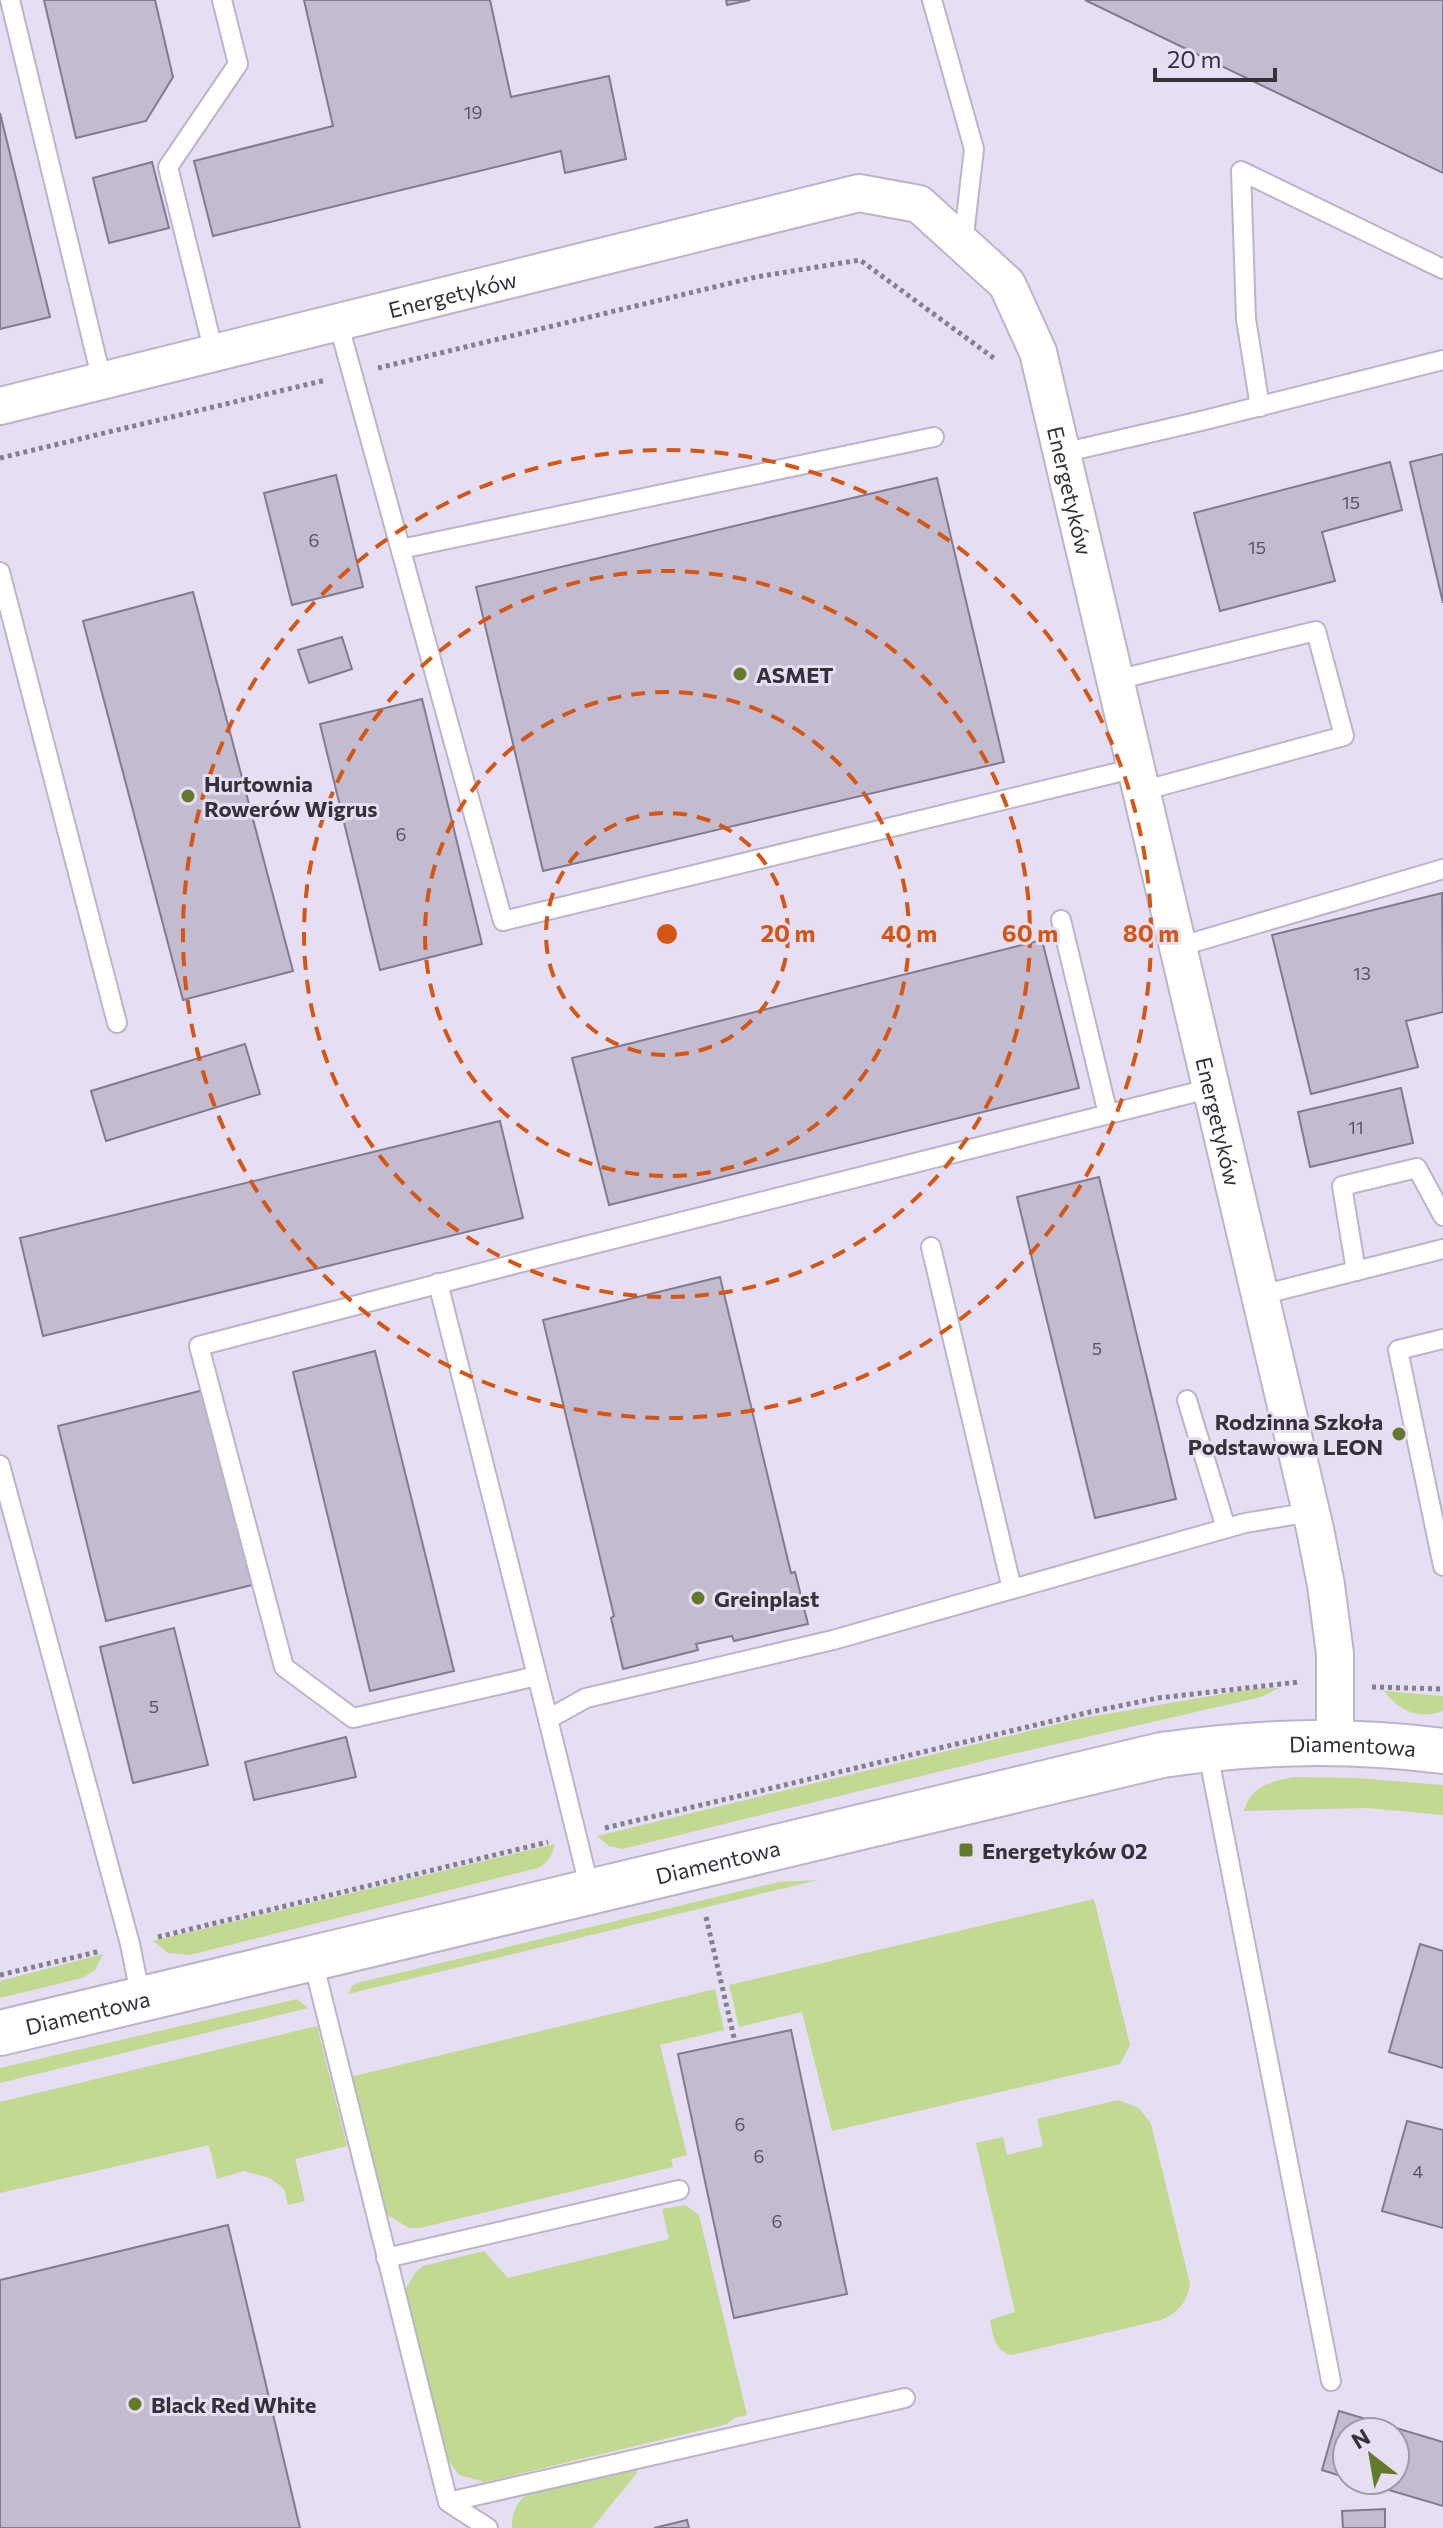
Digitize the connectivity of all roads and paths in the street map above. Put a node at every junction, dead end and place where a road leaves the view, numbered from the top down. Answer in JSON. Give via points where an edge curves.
{"nodes":[{"id":1,"x":10,"y":0,"type":"edge"},
{"id":2,"x":222,"y":0,"type":"edge"},
{"id":3,"x":932,"y":0,"type":"edge"},
{"id":4,"x":963,"y":244,"type":"junction"},
{"id":5,"x":1443,"y":269,"type":"edge"},
{"id":6,"x":338,"y":322,"type":"junction"},
{"id":7,"x":214,"y":353,"type":"junction"},
{"id":8,"x":995,"y":359,"type":"dead end"},
{"id":9,"x":1443,"y":360,"type":"edge"},
{"id":10,"x":352,"y":374,"type":"junction"},
{"id":11,"x":102,"y":381,"type":"junction"},
{"id":12,"x":0,"y":406,"type":"edge"},
{"id":13,"x":1260,"y":407,"type":"junction"},
{"id":14,"x":934,"y":437,"type":"dead end"},
{"id":15,"x":1062,"y":453,"type":"junction"},
{"id":16,"x":0,"y":458,"type":"edge"},
{"id":17,"x":401,"y":549,"type":"junction"},
{"id":18,"x":0,"y":572,"type":"edge"},
{"id":19,"x":1116,"y":680,"type":"junction"},
{"id":20,"x":1139,"y":779,"type":"junction"},
{"id":21,"x":1443,"y":869,"type":"edge"},
{"id":22,"x":1061,"y":920,"type":"dead end"},
{"id":23,"x":1178,"y":947,"type":"junction"},
{"id":24,"x":117,"y":1023,"type":"dead end"},
{"id":25,"x":1212,"y":1088,"type":"junction"},
{"id":26,"x":1108,"y":1114,"type":"junction"},
{"id":27,"x":1443,"y":1216,"type":"edge"},
{"id":28,"x":931,"y":1247,"type":"dead end"},
{"id":29,"x":1443,"y":1249,"type":"edge"},
{"id":30,"x":1356,"y":1271,"type":"junction"},
{"id":31,"x":438,"y":1283,"type":"junction"},
{"id":32,"x":1261,"y":1295,"type":"junction"},
{"id":33,"x":1443,"y":1339,"type":"edge"},
{"id":34,"x":1187,"y":1400,"type":"dead end"},
{"id":35,"x":0,"y":1465,"type":"edge"},
{"id":36,"x":1311,"y":1512,"type":"junction"},
{"id":37,"x":1226,"y":1528,"type":"junction"},
{"id":38,"x":1443,"y":1566,"type":"edge"},
{"id":39,"x":1012,"y":1589,"type":"junction"},
{"id":40,"x":537,"y":1676,"type":"junction"},
{"id":41,"x":1336,"y":1681,"type":"junction"},
{"id":42,"x":1443,"y":1689,"type":"edge"},
{"id":43,"x":548,"y":1719,"type":"junction"},
{"id":44,"x":1335,"y":1744,"type":"junction"},
{"id":45,"x":1207,"y":1748,"type":"junction"},
{"id":46,"x":1443,"y":1751,"type":"edge"},
{"id":47,"x":576,"y":1835,"type":"junction"},
{"id":48,"x":590,"y":1890,"type":"junction"},
{"id":49,"x":706,"y":1917,"type":"dead end"},
{"id":50,"x":130,"y":1944,"type":"junction"},
{"id":51,"x":312,"y":1957,"type":"junction"},
{"id":52,"x":0,"y":1975,"type":"edge"},
{"id":53,"x":141,"y":1999,"type":"junction"},
{"id":54,"x":0,"y":2033,"type":"edge"},
{"id":55,"x":735,"y":2042,"type":"dead end"},
{"id":56,"x":679,"y":2190,"type":"dead end"},
{"id":57,"x":386,"y":2258,"type":"junction"},
{"id":58,"x":1331,"y":2381,"type":"dead end"},
{"id":59,"x":905,"y":2398,"type":"dead end"},
{"id":60,"x":448,"y":2502,"type":"junction"},
{"id":61,"x":488,"y":2528,"type":"edge"}],
"edges":[{"from":1,"to":11,"type":"lane"},
{"from":2,"to":7,"type":"lane","via":[[238,64],[168,167]]},
{"from":3,"to":4,"type":"lane","via":[[974,149]]},
{"from":4,"to":6,"type":"street","name":"Energetyków","via":[[919,204],[859,193]]},
{"from":4,"to":15,"type":"street","name":"Energetyków","via":[[1007,284],[1038,352]]},
{"from":5,"to":13,"type":"lane","via":[[1241,171],[1246,319]]},
{"from":6,"to":7,"type":"street","name":"Energetyków"},
{"from":6,"to":10,"type":"lane"},
{"from":7,"to":11,"type":"street","name":"Energetyków"},
{"from":8,"to":10,"type":"path","via":[[860,260],[756,277]]},
{"from":9,"to":13,"type":"lane"},
{"from":10,"to":16,"type":"path"},
{"from":10,"to":17,"type":"lane"},
{"from":11,"to":12,"type":"street","name":"Energetyków"},
{"from":13,"to":15,"type":"lane"},
{"from":14,"to":17,"type":"lane"},
{"from":15,"to":19,"type":"street","name":"Energetyków"},
{"from":17,"to":20,"type":"lane","via":[[503,921]]},
{"from":18,"to":24,"type":"lane"},
{"from":19,"to":20,"type":"street","name":"Energetyków"},
{"from":19,"to":20,"type":"lane","via":[[1316,631],[1344,736]]},
{"from":20,"to":23,"type":"street","name":"Energetyków"},
{"from":21,"to":23,"type":"lane"},
{"from":22,"to":26,"type":"lane"},
{"from":23,"to":25,"type":"street","name":"Energetyków"},
{"from":25,"to":26,"type":"lane"},
{"from":25,"to":32,"type":"street","name":"Energetyków"},
{"from":26,"to":31,"type":"lane"},
{"from":27,"to":30,"type":"lane","via":[[1417,1168],[1342,1186]]},
{"from":28,"to":39,"type":"lane"},
{"from":29,"to":30,"type":"lane"},
{"from":30,"to":32,"type":"lane"},
{"from":31,"to":40,"type":"lane"},
{"from":31,"to":40,"type":"lane","via":[[199,1346],[284,1667],[353,1718]]},
{"from":32,"to":36,"type":"street","name":"Energetyków"},
{"from":33,"to":38,"type":"lane","via":[[1398,1350]]},
{"from":34,"to":37,"type":"lane"},
{"from":35,"to":50,"type":"lane"},
{"from":36,"to":37,"type":"lane"},
{"from":36,"to":41,"type":"street","name":"Energetyków","via":[[1326,1585]]},
{"from":37,"to":39,"type":"lane"},
{"from":39,"to":43,"type":"lane","via":[[833,1640],[586,1698]]},
{"from":40,"to":43,"type":"lane"},
{"from":41,"to":42,"type":"path","via":[[1374,1688]]},
{"from":41,"to":44,"type":"street","name":"Energetyków"},
{"from":41,"to":47,"type":"path","via":[[1158,1698]]},
{"from":43,"to":47,"type":"lane"},
{"from":44,"to":45,"type":"street","name":"Diamentowa"},
{"from":44,"to":46,"type":"street","name":"Diamentowa"},
{"from":45,"to":48,"type":"street","name":"Diamentowa"},
{"from":45,"to":58,"type":"lane"},
{"from":47,"to":48,"type":"lane"},
{"from":47,"to":50,"type":"path"},
{"from":48,"to":51,"type":"street","name":"Diamentowa"},
{"from":49,"to":55,"type":"path"},
{"from":50,"to":52,"type":"path"},
{"from":50,"to":53,"type":"lane"},
{"from":51,"to":53,"type":"street","name":"Diamentowa"},
{"from":51,"to":57,"type":"lane"},
{"from":53,"to":54,"type":"street","name":"Diamentowa"},
{"from":56,"to":57,"type":"lane"},
{"from":57,"to":60,"type":"lane"},
{"from":59,"to":60,"type":"lane"},
{"from":60,"to":61,"type":"lane"}]}
